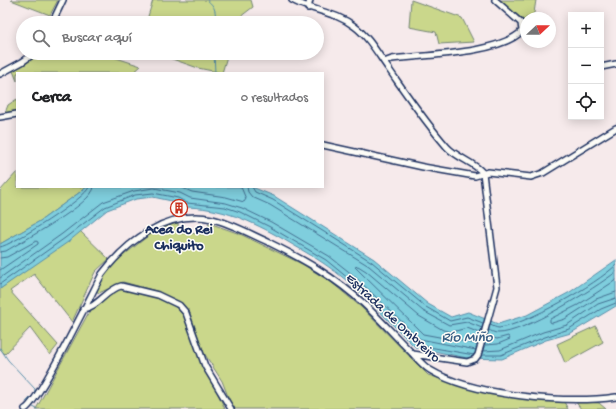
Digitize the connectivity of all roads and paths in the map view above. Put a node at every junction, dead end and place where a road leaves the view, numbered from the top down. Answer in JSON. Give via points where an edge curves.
{"nodes":[{"id":1,"x":63,"y":0,"type":"edge"},
{"id":2,"x":292,"y":0,"type":"edge"},
{"id":3,"x":310,"y":0,"type":"edge"},
{"id":4,"x":495,"y":0,"type":"edge"},
{"id":5,"x":308,"y":8,"type":"junction"},
{"id":6,"x":55,"y":16,"type":"edge"},
{"id":7,"x":25,"y":60,"type":"edge"},
{"id":8,"x":384,"y":62,"type":"junction"},
{"id":9,"x":616,"y":64,"type":"edge"},
{"id":10,"x":604,"y":66,"type":"edge"},
{"id":11,"x":0,"y":74,"type":"edge"},
{"id":12,"x":16,"y":114,"type":"edge"},
{"id":13,"x":0,"y":117,"type":"edge"},
{"id":14,"x":616,"y":128,"type":"edge"},
{"id":15,"x":324,"y":145,"type":"edge"},
{"id":16,"x":483,"y":173,"type":"junction"},
{"id":17,"x":83,"y":308,"type":"junction"},
{"id":18,"x":413,"y":354,"type":"junction"},
{"id":19,"x":616,"y":397,"type":"edge"},
{"id":20,"x":25,"y":409,"type":"edge"},
{"id":21,"x":231,"y":409,"type":"edge"}],
"edges":[{"from":1,"to":6,"type":"street"},
{"from":2,"to":5,"type":"street"},
{"from":3,"to":5,"type":"street"},
{"from":4,"to":8,"type":"street","via":[[519,20],[523,27],[512,39],[470,51]]},
{"from":5,"to":8,"type":"street","via":[[348,21],[365,37]]},
{"from":7,"to":11,"type":"street"},
{"from":8,"to":16,"type":"street","via":[[450,150]]},
{"from":9,"to":10,"type":"street"},
{"from":12,"to":13,"type":"street"},
{"from":14,"to":16,"type":"street","via":[[536,176]]},
{"from":15,"to":16,"type":"street","via":[[423,167],[476,176]]},
{"from":16,"to":18,"type":"street","via":[[497,287],[478,355],[467,362]]},
{"from":17,"to":18,"type":"street","name":"Estrada de Ombreiro","via":[[109,264],[149,230],[164,222],[211,219],[283,249],[329,275],[366,306]]},
{"from":17,"to":20,"type":"street","name":"Estrada de Ombreiro","via":[[41,388]]},
{"from":17,"to":21,"type":"street","via":[[89,308],[121,286],[158,295],[179,305],[186,313],[205,366]]},
{"from":18,"to":19,"type":"street","name":"Estrada de Ombreiro","via":[[429,370],[495,392],[596,400]]}]}
